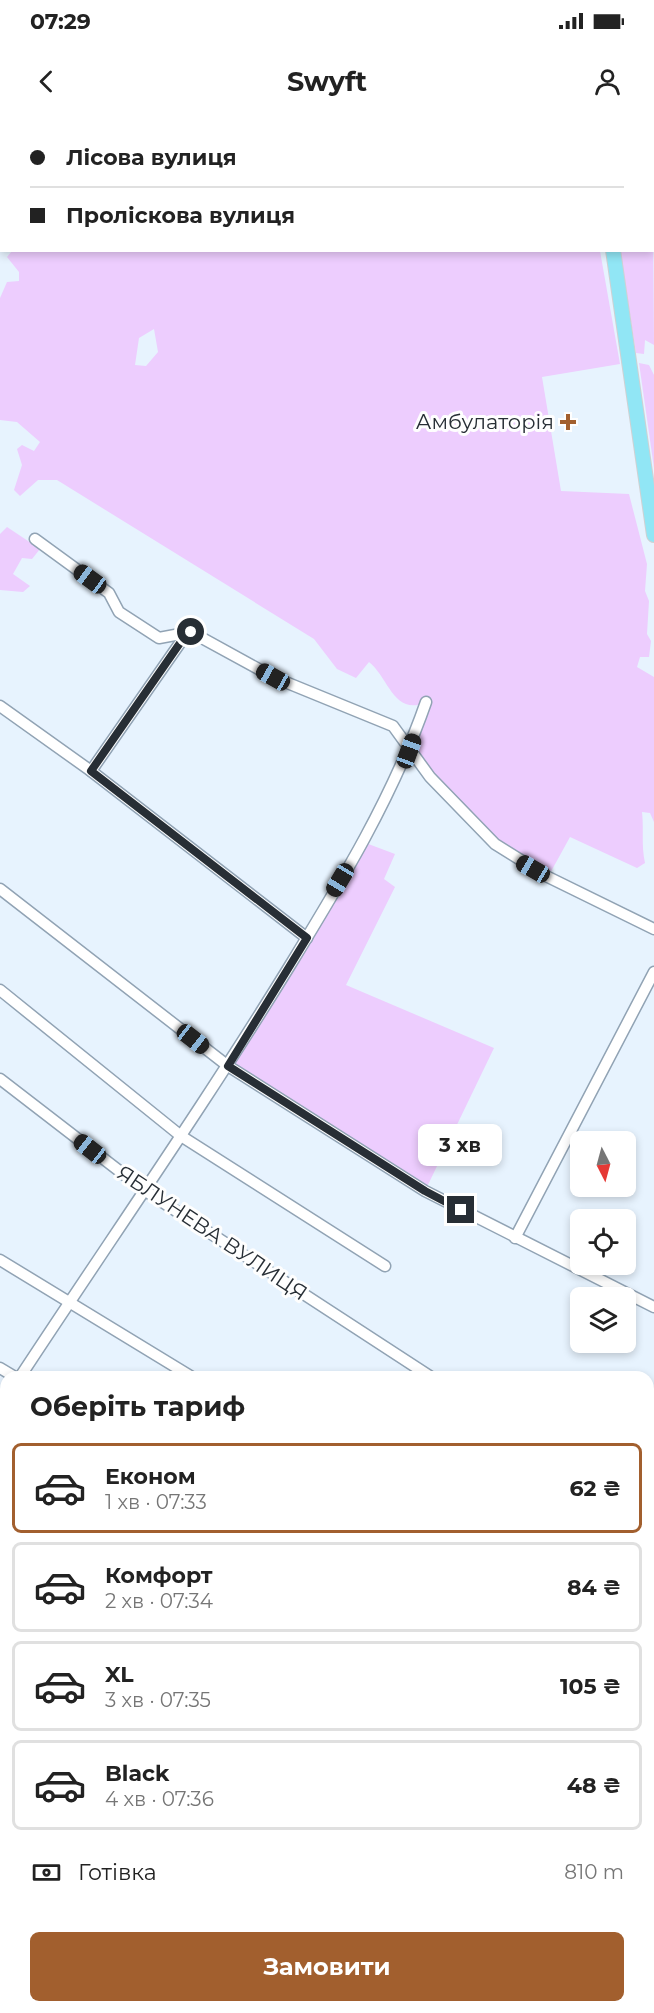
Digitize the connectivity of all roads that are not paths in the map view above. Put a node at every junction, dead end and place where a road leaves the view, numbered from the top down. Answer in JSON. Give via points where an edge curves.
{"nodes":[{"id":1,"x":613,"y":252,"type":"edge"},
{"id":2,"x":654,"y":535,"type":"edge"},
{"id":3,"x":35,"y":539,"type":"dead end"},
{"id":4,"x":187,"y":633,"type":"junction"},
{"id":5,"x":426,"y":702,"type":"dead end"},
{"id":6,"x":0,"y":706,"type":"edge"},
{"id":7,"x":409,"y":751,"type":"junction"},
{"id":8,"x":91,"y":771,"type":"junction"},
{"id":9,"x":0,"y":890,"type":"edge"},
{"id":10,"x":654,"y":929,"type":"edge"},
{"id":11,"x":307,"y":938,"type":"junction"},
{"id":12,"x":654,"y":972,"type":"edge"},
{"id":13,"x":0,"y":990,"type":"edge"},
{"id":14,"x":228,"y":1066,"type":"junction"},
{"id":15,"x":0,"y":1079,"type":"edge"},
{"id":16,"x":181,"y":1136,"type":"junction"},
{"id":17,"x":144,"y":1190,"type":"junction"},
{"id":18,"x":515,"y":1238,"type":"junction"},
{"id":19,"x":0,"y":1260,"type":"edge"},
{"id":20,"x":385,"y":1266,"type":"dead end"},
{"id":21,"x":69,"y":1302,"type":"junction"},
{"id":22,"x":654,"y":1306,"type":"edge"},
{"id":23,"x":22,"y":1371,"type":"edge"},
{"id":24,"x":182,"y":1371,"type":"edge"},
{"id":25,"x":422,"y":1371,"type":"edge"}],
"edges":[{"from":1,"to":2,"type":"main road"},
{"from":3,"to":4,"type":"street","via":[[109,592],[120,612],[159,638]]},
{"from":4,"to":7,"type":"street","via":[[273,677],[393,726]]},
{"from":4,"to":8,"type":"street"},
{"from":5,"to":7,"type":"street"},
{"from":6,"to":8,"type":"street"},
{"from":7,"to":10,"type":"street","via":[[495,844],[548,877]]},
{"from":7,"to":11,"type":"street","via":[[363,842]]},
{"from":8,"to":11,"type":"street"},
{"from":9,"to":14,"type":"street"},
{"from":11,"to":14,"type":"street"},
{"from":12,"to":18,"type":"street"},
{"from":13,"to":16,"type":"street"},
{"from":14,"to":16,"type":"street"},
{"from":14,"to":18,"type":"street","via":[[425,1191]]},
{"from":15,"to":17,"type":"street","name":"ЯБЛУНЕВА ВУЛИЦЯ"},
{"from":16,"to":17,"type":"street"},
{"from":16,"to":20,"type":"street"},
{"from":17,"to":21,"type":"street"},
{"from":17,"to":25,"type":"street","name":"ЯБЛУНЕВА ВУЛИЦЯ"},
{"from":18,"to":22,"type":"street"},
{"from":19,"to":21,"type":"street"},
{"from":21,"to":23,"type":"street"},
{"from":21,"to":24,"type":"street"}]}
